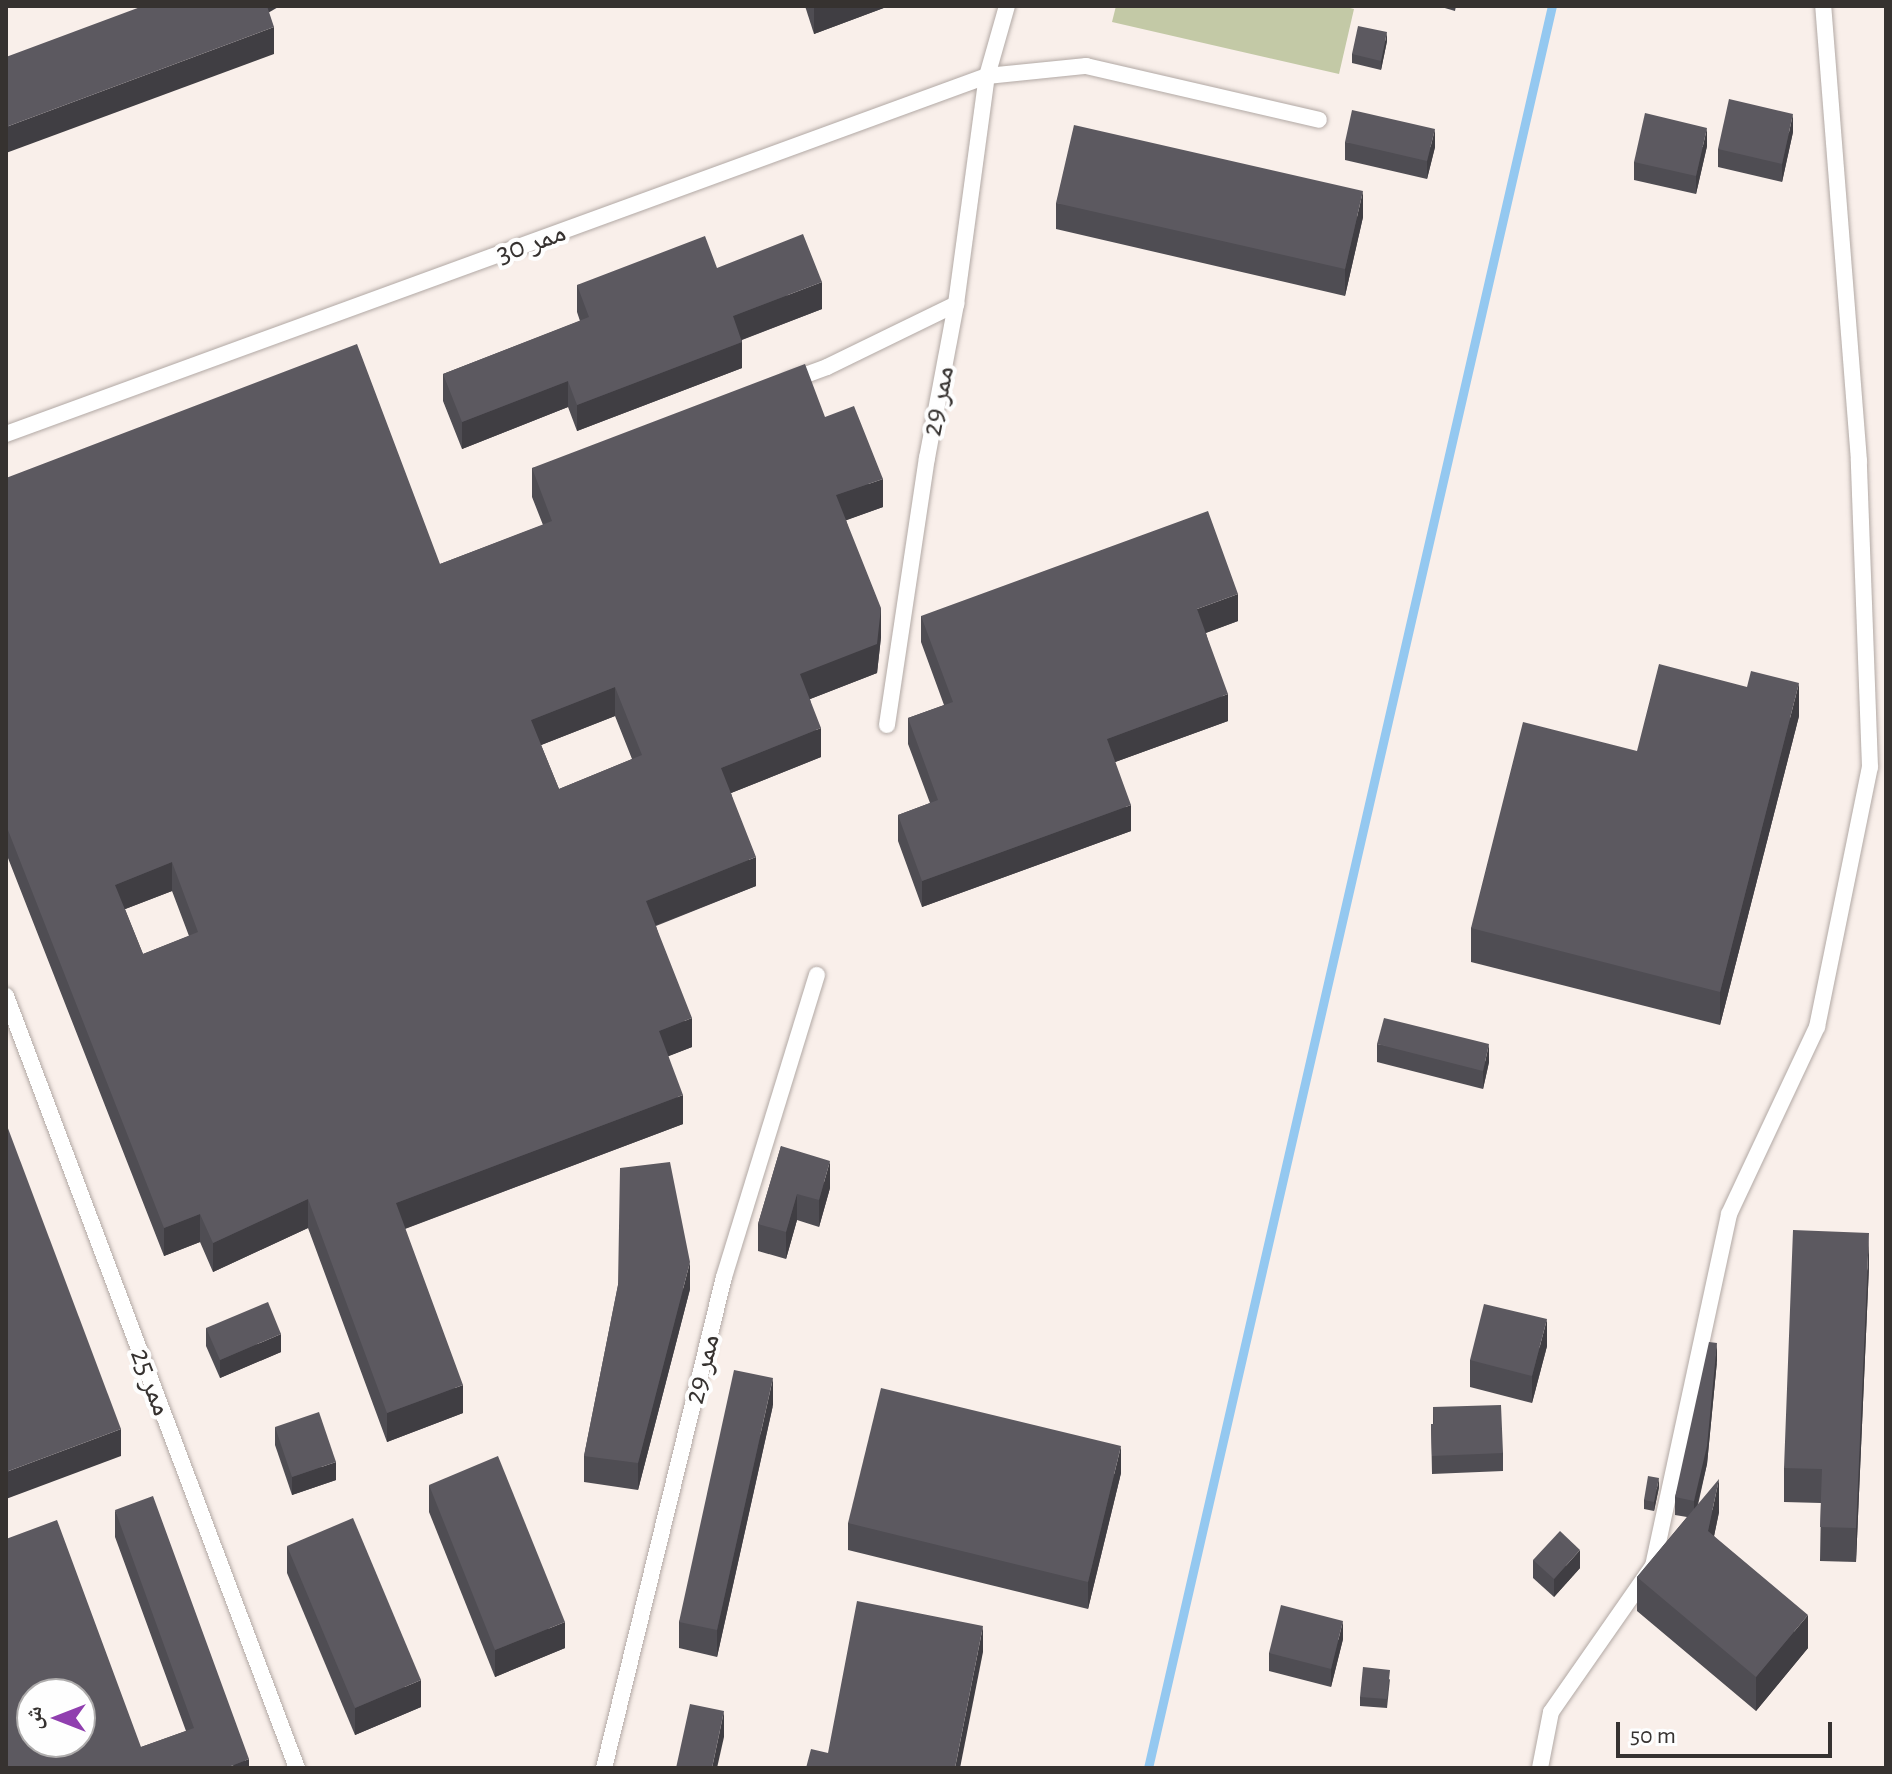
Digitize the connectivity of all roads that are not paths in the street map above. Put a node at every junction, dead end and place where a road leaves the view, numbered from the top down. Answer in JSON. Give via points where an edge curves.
{"nodes":[{"id":1,"x":1007,"y":6,"type":"edge"},
{"id":2,"x":1823,"y":6,"type":"edge"},
{"id":3,"x":987,"y":76,"type":"junction"},
{"id":4,"x":1319,"y":120,"type":"dead end"},
{"id":5,"x":956,"y":304,"type":"junction"},
{"id":6,"x":770,"y":388,"type":"edge"},
{"id":7,"x":6,"y":434,"type":"edge"},
{"id":8,"x":887,"y":725,"type":"dead end"},
{"id":9,"x":817,"y":975,"type":"dead end"},
{"id":10,"x":6,"y":996,"type":"edge"},
{"id":11,"x":297,"y":1768,"type":"edge"},
{"id":12,"x":604,"y":1768,"type":"edge"},
{"id":13,"x":1540,"y":1768,"type":"edge"}],
"edges":[{"from":1,"to":3,"type":"lane"},
{"from":2,"to":13,"type":"lane","via":[[1859,461],[1870,767],[1817,1027],[1729,1214],[1653,1566],[1551,1712]]},
{"from":3,"to":4,"type":"lane","name":"ممر 30","via":[[1086,66]]},
{"from":3,"to":5,"type":"lane","name":"ممر 29"},
{"from":3,"to":7,"type":"lane","name":"ممر 30"},
{"from":5,"to":6,"type":"lane","via":[[827,367]]},
{"from":5,"to":8,"type":"lane","name":"ممر 29"},
{"from":9,"to":12,"type":"lane","name":"ممر 29","via":[[724,1277]]},
{"from":10,"to":11,"type":"lane","name":"ممر 25"}]}
